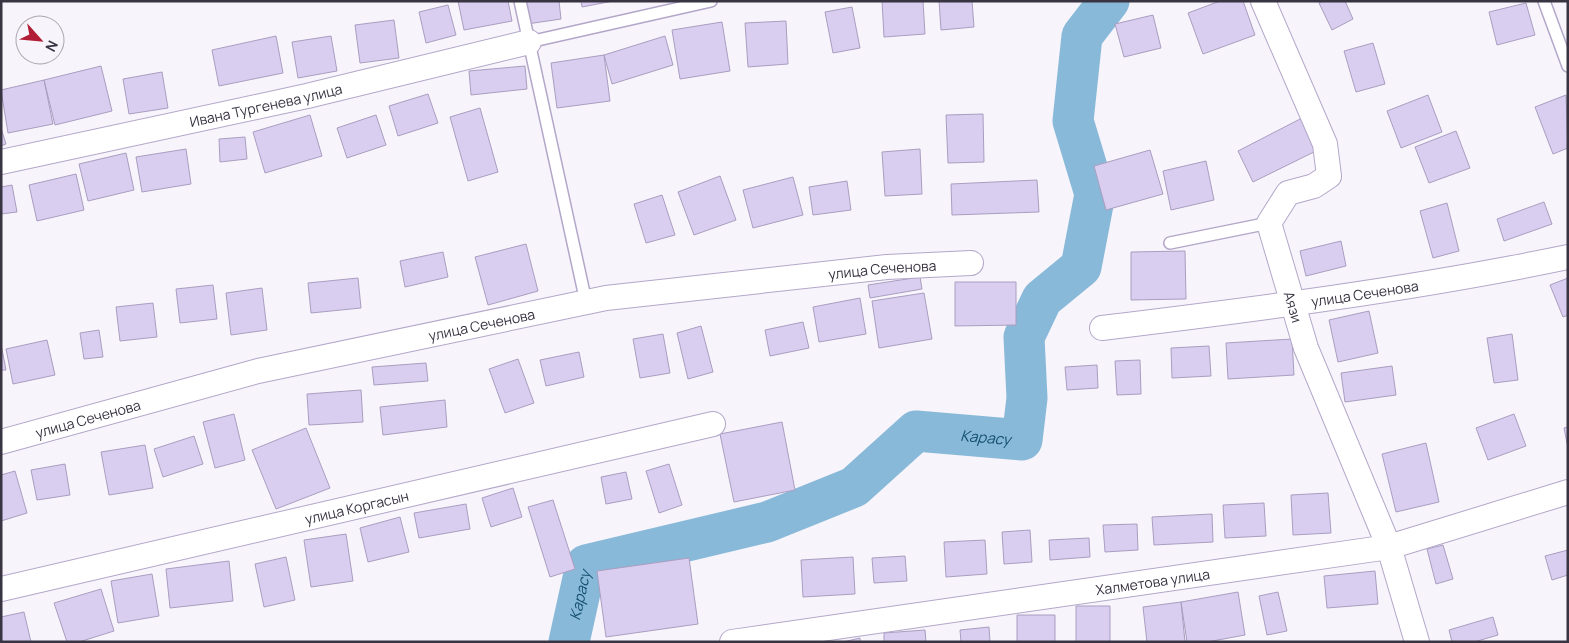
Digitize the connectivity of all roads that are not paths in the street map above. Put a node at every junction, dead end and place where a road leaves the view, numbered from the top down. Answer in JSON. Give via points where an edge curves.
{"nodes":[{"id":1,"x":520,"y":1,"type":"edge"},
{"id":2,"x":710,"y":1,"type":"edge"},
{"id":3,"x":1263,"y":1,"type":"edge"},
{"id":4,"x":1544,"y":1,"type":"edge"},
{"id":5,"x":529,"y":42,"type":"junction"},
{"id":6,"x":1568,"y":66,"type":"edge"},
{"id":7,"x":1,"y":162,"type":"edge"},
{"id":8,"x":1269,"y":223,"type":"junction"},
{"id":9,"x":1170,"y":243,"type":"dead end"},
{"id":10,"x":1568,"y":257,"type":"edge"},
{"id":11,"x":971,"y":263,"type":"dead end"},
{"id":12,"x":586,"y":302,"type":"junction"},
{"id":13,"x":1293,"y":305,"type":"junction"},
{"id":14,"x":1102,"y":328,"type":"dead end"},
{"id":15,"x":713,"y":424,"type":"dead end"},
{"id":16,"x":1,"y":442,"type":"edge"},
{"id":17,"x":1568,"y":492,"type":"edge"},
{"id":18,"x":1389,"y":547,"type":"junction"},
{"id":19,"x":1,"y":589,"type":"edge"},
{"id":20,"x":732,"y":642,"type":"edge"},
{"id":21,"x":1417,"y":642,"type":"edge"}],
"edges":[{"from":1,"to":5,"type":"lane"},
{"from":2,"to":5,"type":"lane"},
{"from":3,"to":8,"type":"street","via":[[1326,144],[1330,176],[1314,186],[1288,193]]},
{"from":4,"to":6,"type":"lane"},
{"from":5,"to":7,"type":"street","name":"Ивана Тургенева улица","via":[[308,96]]},
{"from":5,"to":12,"type":"lane"},
{"from":8,"to":9,"type":"lane"},
{"from":8,"to":13,"type":"street","name":"Аязи"},
{"from":10,"to":13,"type":"street","name":"улица Сеченова"},
{"from":11,"to":12,"type":"street","name":"улица Сеченова","via":[[887,267]]},
{"from":12,"to":16,"type":"street","name":"улица Сеченова","via":[[258,371]]},
{"from":13,"to":14,"type":"street","name":"улица Сеченова"},
{"from":13,"to":18,"type":"street","name":"Аязи","via":[[1306,348]]},
{"from":15,"to":19,"type":"street","name":"улица Коргасын"},
{"from":17,"to":18,"type":"street","name":"Халметова улица"},
{"from":18,"to":20,"type":"street","name":"Халметова улица"},
{"from":18,"to":21,"type":"street","name":"Аязи"}]}
